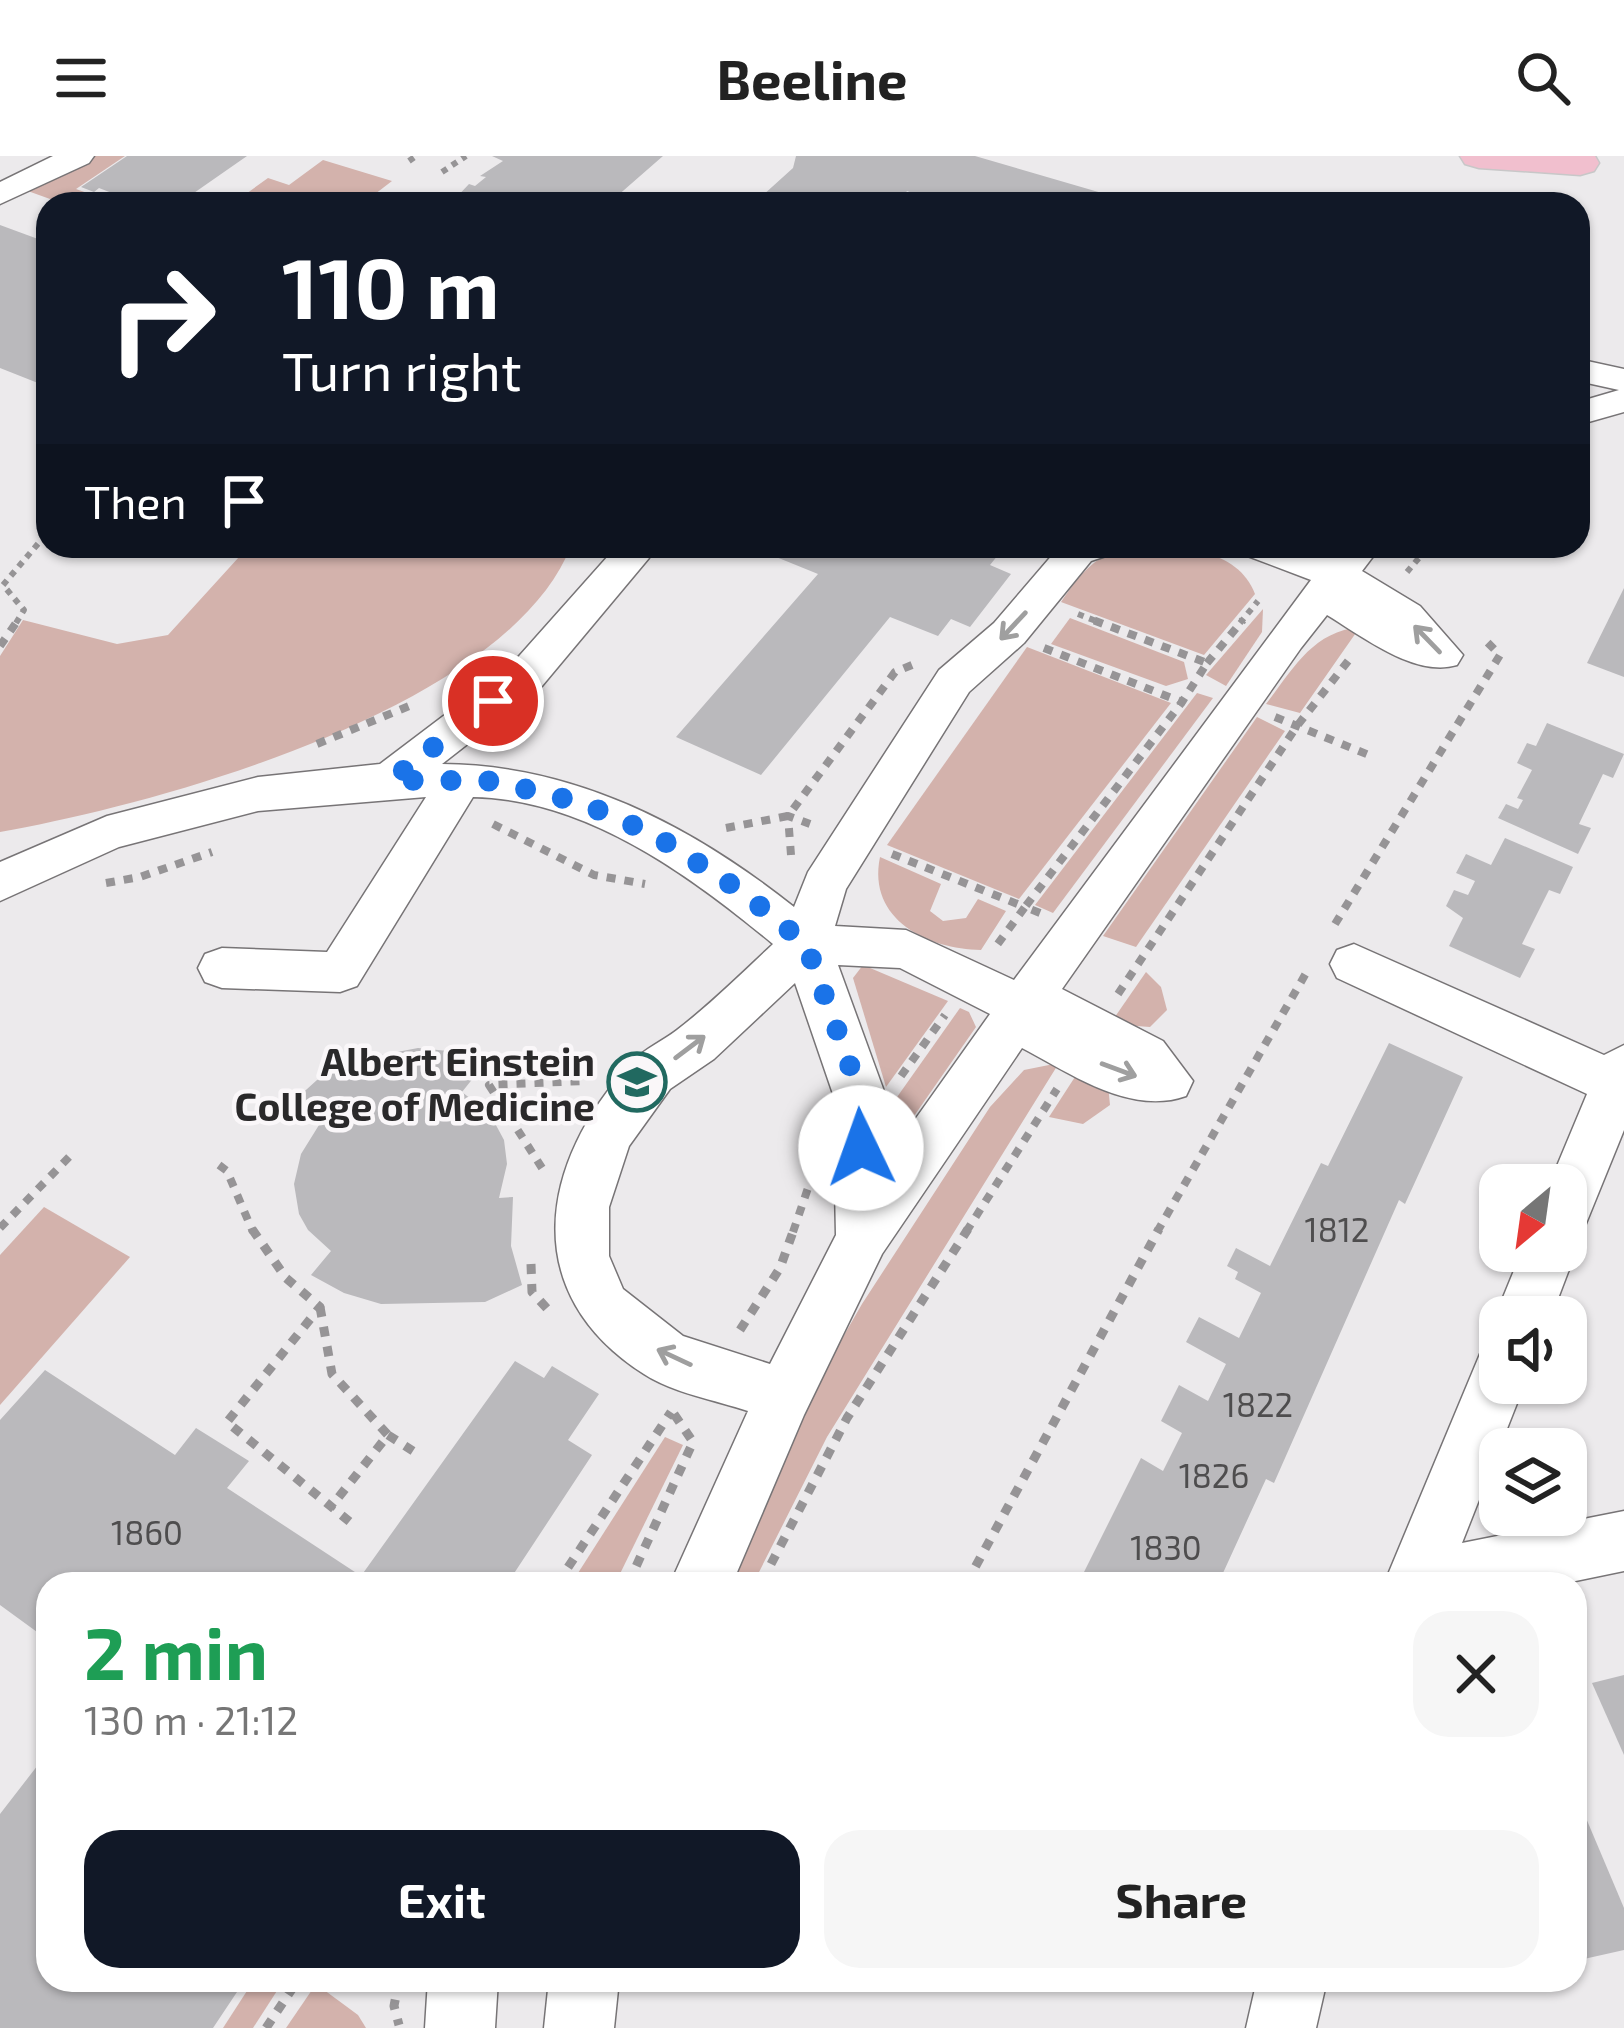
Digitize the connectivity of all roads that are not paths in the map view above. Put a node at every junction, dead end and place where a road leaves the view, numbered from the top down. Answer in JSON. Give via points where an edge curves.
{"nodes":[{"id":1,"x":78,"y":156,"type":"edge"},
{"id":2,"x":1479,"y":156,"type":"edge"},
{"id":3,"x":1574,"y":158,"type":"edge"},
{"id":4,"x":1624,"y":174,"type":"edge"},
{"id":5,"x":0,"y":198,"type":"edge"},
{"id":6,"x":32,"y":212,"type":"dead end"},
{"id":7,"x":1590,"y":373,"type":"edge"},
{"id":8,"x":1624,"y":380,"type":"edge"},
{"id":9,"x":1624,"y":400,"type":"edge"},
{"id":10,"x":1590,"y":410,"type":"edge"},
{"id":11,"x":629,"y":558,"type":"edge"},
{"id":12,"x":1072,"y":558,"type":"edge"},
{"id":13,"x":1297,"y":558,"type":"edge"},
{"id":14,"x":1340,"y":571,"type":"edge"},
{"id":15,"x":391,"y":780,"type":"junction"},
{"id":16,"x":473,"y":800,"type":"junction"},
{"id":17,"x":0,"y":883,"type":"edge"},
{"id":18,"x":806,"y":944,"type":"junction"},
{"id":19,"x":1336,"y":947,"type":"road end"},
{"id":20,"x":221,"y":968,"type":"dead end"},
{"id":21,"x":1022,"y":1007,"type":"junction"},
{"id":22,"x":1620,"y":1075,"type":"edge"},
{"id":23,"x":1584,"y":1164,"type":"edge"},
{"id":24,"x":863,"y":1238,"type":"junction"},
{"id":25,"x":784,"y":1396,"type":"junction"},
{"id":26,"x":1488,"y":1404,"type":"edge"},
{"id":27,"x":1624,"y":1541,"type":"edge"},
{"id":28,"x":706,"y":1572,"type":"edge"},
{"id":29,"x":1420,"y":1572,"type":"edge"},
{"id":30,"x":1473,"y":1572,"type":"edge"},
{"id":31,"x":462,"y":1992,"type":"edge"},
{"id":32,"x":583,"y":1992,"type":"edge"},
{"id":33,"x":1289,"y":1992,"type":"edge"},
{"id":34,"x":460,"y":2028,"type":"edge"},
{"id":35,"x":579,"y":2028,"type":"edge"},
{"id":36,"x":1281,"y":2028,"type":"edge"}],
"edges":[{"from":1,"to":5,"type":"street"},
{"from":2,"to":3,"type":"main road"},
{"from":3,"to":4,"type":"main road"},
{"from":5,"to":6,"type":"street"},
{"from":7,"to":8,"type":"street"},
{"from":9,"to":10,"type":"street"},
{"from":11,"to":15,"type":"street","via":[[526,675]]},
{"from":12,"to":18,"type":"street","one_way":true,"via":[[1009,633],[954,681],[824,885]]},
{"from":13,"to":14,"type":"street"},
{"from":14,"to":21,"type":"street"},
{"from":15,"to":16,"type":"street"},
{"from":15,"to":17,"type":"street","via":[[258,794],[107,833]]},
{"from":16,"to":18,"type":"street","via":[[493,781],[582,803],[653,834]]},
{"from":16,"to":20,"type":"street","via":[[340,972]]},
{"from":18,"to":21,"type":"street","via":[[906,949]]},
{"from":18,"to":24,"type":"street","via":[[860,1094]]},
{"from":25,"to":18,"type":"street","one_way":true,"via":[[666,1358],[603,1307],[582,1256],[582,1207],[609,1132],[652,1074]]},
{"from":19,"to":22,"type":"street"},
{"from":21,"to":24,"type":"street"},
{"from":22,"to":23,"type":"street"},
{"from":24,"to":25,"type":"street"},
{"from":25,"to":28,"type":"street"},
{"from":26,"to":29,"type":"street"},
{"from":27,"to":30,"type":"street"},
{"from":31,"to":34,"type":"street"},
{"from":32,"to":35,"type":"street"},
{"from":33,"to":36,"type":"street"}]}
